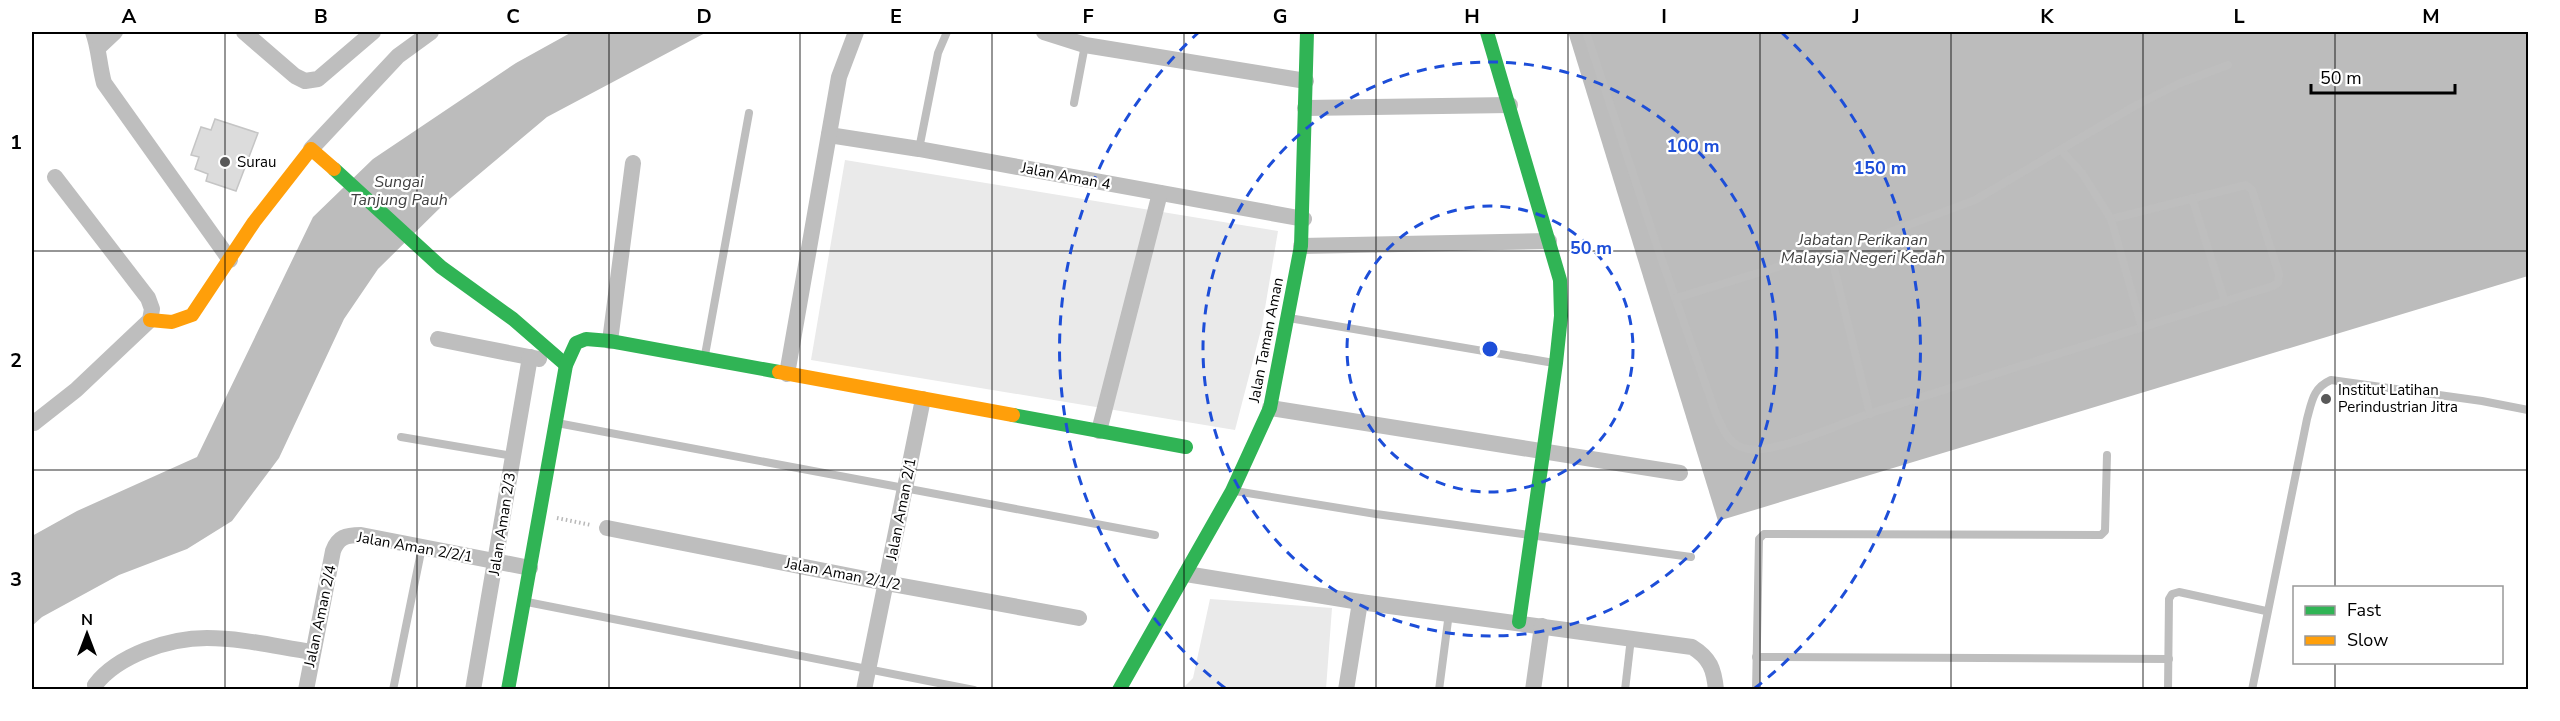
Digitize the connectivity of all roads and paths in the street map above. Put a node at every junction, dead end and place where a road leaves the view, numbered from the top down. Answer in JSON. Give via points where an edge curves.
{"nodes":[{"id":1,"x":93,"y":32,"type":"edge"},
{"id":2,"x":115,"y":32,"type":"edge"},
{"id":3,"x":244,"y":32,"type":"edge"},
{"id":4,"x":373,"y":32,"type":"edge"},
{"id":5,"x":431,"y":32,"type":"edge"},
{"id":6,"x":856,"y":32,"type":"edge"},
{"id":7,"x":947,"y":32,"type":"edge"},
{"id":8,"x":1044,"y":32,"type":"edge"},
{"id":9,"x":1307,"y":32,"type":"edge"},
{"id":10,"x":1487,"y":32,"type":"edge"},
{"id":11,"x":1586,"y":32,"type":"edge"},
{"id":12,"x":1085,"y":45,"type":"junction"},
{"id":13,"x":98,"y":48,"type":"junction"},
{"id":14,"x":2228,"y":65,"type":"dead end"},
{"id":15,"x":1306,"y":81,"type":"junction"},
{"id":16,"x":1074,"y":103,"type":"dead end"},
{"id":17,"x":1510,"y":105,"type":"junction"},
{"id":18,"x":1305,"y":108,"type":"junction"},
{"id":19,"x":749,"y":113,"type":"dead end"},
{"id":20,"x":829,"y":135,"type":"junction"},
{"id":21,"x":311,"y":148,"type":"junction"},
{"id":22,"x":919,"y":148,"type":"junction"},
{"id":23,"x":2061,"y":150,"type":"junction"},
{"id":24,"x":633,"y":163,"type":"dead end"},
{"id":25,"x":55,"y":177,"type":"dead end"},
{"id":26,"x":1160,"y":193,"type":"junction"},
{"id":27,"x":2192,"y":198,"type":"junction"},
{"id":28,"x":1304,"y":219,"type":"junction"},
{"id":29,"x":2111,"y":219,"type":"junction"},
{"id":30,"x":1549,"y":241,"type":"junction"},
{"id":31,"x":1301,"y":246,"type":"junction"},
{"id":32,"x":1830,"y":251,"type":"junction"},
{"id":33,"x":230,"y":260,"type":"junction"},
{"id":34,"x":1676,"y":298,"type":"junction"},
{"id":35,"x":2225,"y":302,"type":"junction"},
{"id":36,"x":1289,"y":318,"type":"junction"},
{"id":37,"x":150,"y":320,"type":"junction"},
{"id":38,"x":2142,"y":328,"type":"junction"},
{"id":39,"x":438,"y":339,"type":"dead end"},
{"id":40,"x":610,"y":341,"type":"junction"},
{"id":41,"x":530,"y":357,"type":"junction"},
{"id":42,"x":704,"y":358,"type":"junction"},
{"id":43,"x":1556,"y":363,"type":"junction"},
{"id":44,"x":566,"y":365,"type":"junction"},
{"id":45,"x":787,"y":374,"type":"junction"},
{"id":46,"x":923,"y":399,"type":"junction"},
{"id":47,"x":1270,"y":408,"type":"junction"},
{"id":48,"x":2529,"y":410,"type":"edge"},
{"id":49,"x":1870,"y":414,"type":"junction"},
{"id":50,"x":32,"y":420,"type":"edge"},
{"id":51,"x":556,"y":423,"type":"junction"},
{"id":52,"x":1099,"y":431,"type":"junction"},
{"id":53,"x":401,"y":437,"type":"dead end"},
{"id":54,"x":1186,"y":447,"type":"dead end"},
{"id":55,"x":1543,"y":451,"type":"junction"},
{"id":56,"x":2107,"y":455,"type":"dead end"},
{"id":57,"x":513,"y":456,"type":"junction"},
{"id":58,"x":1680,"y":473,"type":"dead end"},
{"id":59,"x":905,"y":488,"type":"junction"},
{"id":60,"x":1232,"y":491,"type":"junction"},
{"id":61,"x":540,"y":515,"type":"junction"},
{"id":62,"x":607,"y":528,"type":"joint"},
{"id":63,"x":1155,"y":535,"type":"dead end"},
{"id":64,"x":1531,"y":536,"type":"junction"},
{"id":65,"x":337,"y":543,"type":"joint"},
{"id":66,"x":422,"y":547,"type":"junction"},
{"id":67,"x":1690,"y":557,"type":"dead end"},
{"id":68,"x":496,"y":561,"type":"junction"},
{"id":69,"x":530,"y":568,"type":"junction"},
{"id":70,"x":1186,"y":574,"type":"junction"},
{"id":71,"x":886,"y":583,"type":"junction"},
{"id":72,"x":524,"y":601,"type":"junction"},
{"id":73,"x":1360,"y":602,"type":"junction"},
{"id":74,"x":2266,"y":611,"type":"junction"},
{"id":75,"x":1449,"y":613,"type":"junction"},
{"id":76,"x":1079,"y":618,"type":"dead end"},
{"id":77,"x":1519,"y":622,"type":"junction"},
{"id":78,"x":1542,"y":626,"type":"junction"},
{"id":79,"x":1631,"y":637,"type":"junction"},
{"id":80,"x":312,"y":652,"type":"junction"},
{"id":81,"x":1756,"y":657,"type":"junction"},
{"id":82,"x":2169,"y":659,"type":"junction"},
{"id":83,"x":869,"y":669,"type":"junction"},
{"id":84,"x":95,"y":687,"type":"edge"},
{"id":85,"x":306,"y":690,"type":"edge"},
{"id":86,"x":393,"y":690,"type":"edge"},
{"id":87,"x":473,"y":690,"type":"edge"},
{"id":88,"x":508,"y":690,"type":"edge"},
{"id":89,"x":864,"y":690,"type":"edge"},
{"id":90,"x":974,"y":690,"type":"edge"},
{"id":91,"x":1119,"y":690,"type":"edge"},
{"id":92,"x":1346,"y":690,"type":"edge"},
{"id":93,"x":1439,"y":690,"type":"edge"},
{"id":94,"x":1533,"y":690,"type":"edge"},
{"id":95,"x":1625,"y":690,"type":"edge"},
{"id":96,"x":1716,"y":690,"type":"edge"},
{"id":97,"x":1756,"y":690,"type":"edge"},
{"id":98,"x":2168,"y":690,"type":"edge"},
{"id":99,"x":2252,"y":690,"type":"edge"}],
"edges":[{"from":1,"to":13,"type":"street"},
{"from":2,"to":13,"type":"street"},
{"from":3,"to":4,"type":"street","via":[[305,81],[318,79]]},
{"from":5,"to":21,"type":"street","via":[[399,56]]},
{"from":6,"to":20,"type":"street","via":[[839,77]]},
{"from":7,"to":22,"type":"lane","via":[[938,53]]},
{"from":8,"to":12,"type":"street"},
{"from":9,"to":15,"type":"street","name":"Jalan Taman Aman"},
{"from":10,"to":17,"type":"street"},
{"from":11,"to":34,"type":"lane"},
{"from":12,"to":15,"type":"street"},
{"from":12,"to":16,"type":"lane"},
{"from":13,"to":33,"type":"street","via":[[104,83]]},
{"from":14,"to":23,"type":"lane","via":[[2178,84]]},
{"from":15,"to":18,"type":"street","name":"Jalan Taman Aman"},
{"from":17,"to":18,"type":"street"},
{"from":17,"to":30,"type":"street"},
{"from":18,"to":28,"type":"street","name":"Jalan Taman Aman"},
{"from":19,"to":42,"type":"lane"},
{"from":20,"to":22,"type":"street","name":"Jalan Aman 4"},
{"from":20,"to":45,"type":"street"},
{"from":21,"to":33,"type":"street"},
{"from":21,"to":44,"type":"street","via":[[441,267],[513,319]]},
{"from":22,"to":26,"type":"street","name":"Jalan Aman 4"},
{"from":23,"to":29,"type":"lane","via":[[2082,173]]},
{"from":23,"to":32,"type":"lane","via":[[1976,200]]},
{"from":24,"to":40,"type":"street"},
{"from":25,"to":37,"type":"street","via":[[148,297]]},
{"from":26,"to":28,"type":"street","name":"Jalan Aman 4"},
{"from":26,"to":52,"type":"street"},
{"from":27,"to":29,"type":"lane"},
{"from":27,"to":35,"type":"lane"},
{"from":27,"to":35,"type":"lane","via":[[2240,185],[2252,190],[2279,274],[2278,283],[2273,286]]},
{"from":28,"to":31,"type":"street","name":"Jalan Taman Aman"},
{"from":29,"to":38,"type":"lane"},
{"from":30,"to":31,"type":"street"},
{"from":30,"to":43,"type":"street","via":[[1560,280]]},
{"from":31,"to":36,"type":"street","name":"Jalan Taman Aman"},
{"from":32,"to":34,"type":"lane"},
{"from":32,"to":49,"type":"lane"},
{"from":33,"to":37,"type":"street","via":[[192,315],[172,322]]},
{"from":34,"to":49,"type":"lane","via":[[1716,414],[1734,444],[1748,449],[1784,444]]},
{"from":35,"to":38,"type":"lane"},
{"from":36,"to":43,"type":"lane"},
{"from":36,"to":47,"type":"street","name":"Jalan Taman Aman"},
{"from":37,"to":50,"type":"street","via":[[76,390],[34,423]]},
{"from":38,"to":49,"type":"lane"},
{"from":39,"to":41,"type":"street"},
{"from":40,"to":42,"type":"street"},
{"from":40,"to":44,"type":"street","via":[[576,341]]},
{"from":41,"to":44,"type":"street"},
{"from":41,"to":57,"type":"street","name":"Jalan Aman 2/3"},
{"from":42,"to":45,"type":"street"},
{"from":43,"to":55,"type":"street"},
{"from":44,"to":51,"type":"street"},
{"from":45,"to":46,"type":"street"},
{"from":46,"to":52,"type":"street"},
{"from":46,"to":59,"type":"street","name":"Jalan Aman 2/1"},
{"from":47,"to":55,"type":"street"},
{"from":47,"to":60,"type":"street","name":"Jalan Taman Aman"},
{"from":48,"to":74,"type":"lane","via":[[2331,380],[2319,385],[2307,419]]},
{"from":51,"to":59,"type":"lane"},
{"from":51,"to":61,"type":"street"},
{"from":52,"to":54,"type":"street"},
{"from":53,"to":57,"type":"lane"},
{"from":55,"to":58,"type":"street"},
{"from":55,"to":64,"type":"street"},
{"from":56,"to":81,"type":"lane","via":[[2105,531],[2101,535],[1764,534],[1759,539]]},
{"from":57,"to":68,"type":"street","name":"Jalan Aman 2/3"},
{"from":59,"to":63,"type":"lane"},
{"from":59,"to":71,"type":"street","name":"Jalan Aman 2/1"},
{"from":60,"to":64,"type":"lane"},
{"from":60,"to":70,"type":"street","name":"Jalan Taman Aman"},
{"from":61,"to":62,"type":"path"},
{"from":61,"to":69,"type":"street"},
{"from":62,"to":71,"type":"street","name":"Jalan Aman 2/1/2"},
{"from":64,"to":67,"type":"lane"},
{"from":64,"to":77,"type":"street"},
{"from":65,"to":66,"type":"street","name":"Jalan Aman 2/2/1","via":[[344,537],[361,535]]},
{"from":65,"to":80,"type":"street","name":"Jalan Aman 2/4"},
{"from":66,"to":68,"type":"street","name":"Jalan Aman 2/2/1"},
{"from":66,"to":86,"type":"lane"},
{"from":68,"to":69,"type":"street","name":"Jalan Aman 2/2/1"},
{"from":68,"to":87,"type":"street","name":"Jalan Aman 2/3"},
{"from":69,"to":72,"type":"street"},
{"from":70,"to":73,"type":"street"},
{"from":70,"to":91,"type":"street","name":"Jalan Taman Aman"},
{"from":71,"to":76,"type":"street","name":"Jalan Aman 2/1/2"},
{"from":71,"to":83,"type":"street","name":"Jalan Aman 2/1"},
{"from":72,"to":83,"type":"lane"},
{"from":72,"to":88,"type":"street"},
{"from":73,"to":75,"type":"street"},
{"from":73,"to":92,"type":"street"},
{"from":74,"to":82,"type":"lane","via":[[2179,592],[2172,594]]},
{"from":74,"to":99,"type":"lane"},
{"from":75,"to":77,"type":"street"},
{"from":75,"to":93,"type":"lane"},
{"from":77,"to":78,"type":"street"},
{"from":78,"to":79,"type":"street"},
{"from":78,"to":94,"type":"street"},
{"from":79,"to":95,"type":"lane"},
{"from":79,"to":96,"type":"street","via":[[1692,647],[1706,655]]},
{"from":80,"to":84,"type":"street","via":[[193,639],[150,648],[123,660],[105,672]]},
{"from":80,"to":85,"type":"street","name":"Jalan Aman 2/4"},
{"from":81,"to":82,"type":"lane"},
{"from":81,"to":97,"type":"lane"},
{"from":82,"to":98,"type":"lane"},
{"from":83,"to":89,"type":"street","name":"Jalan Aman 2/1"},
{"from":83,"to":90,"type":"lane"}]}
